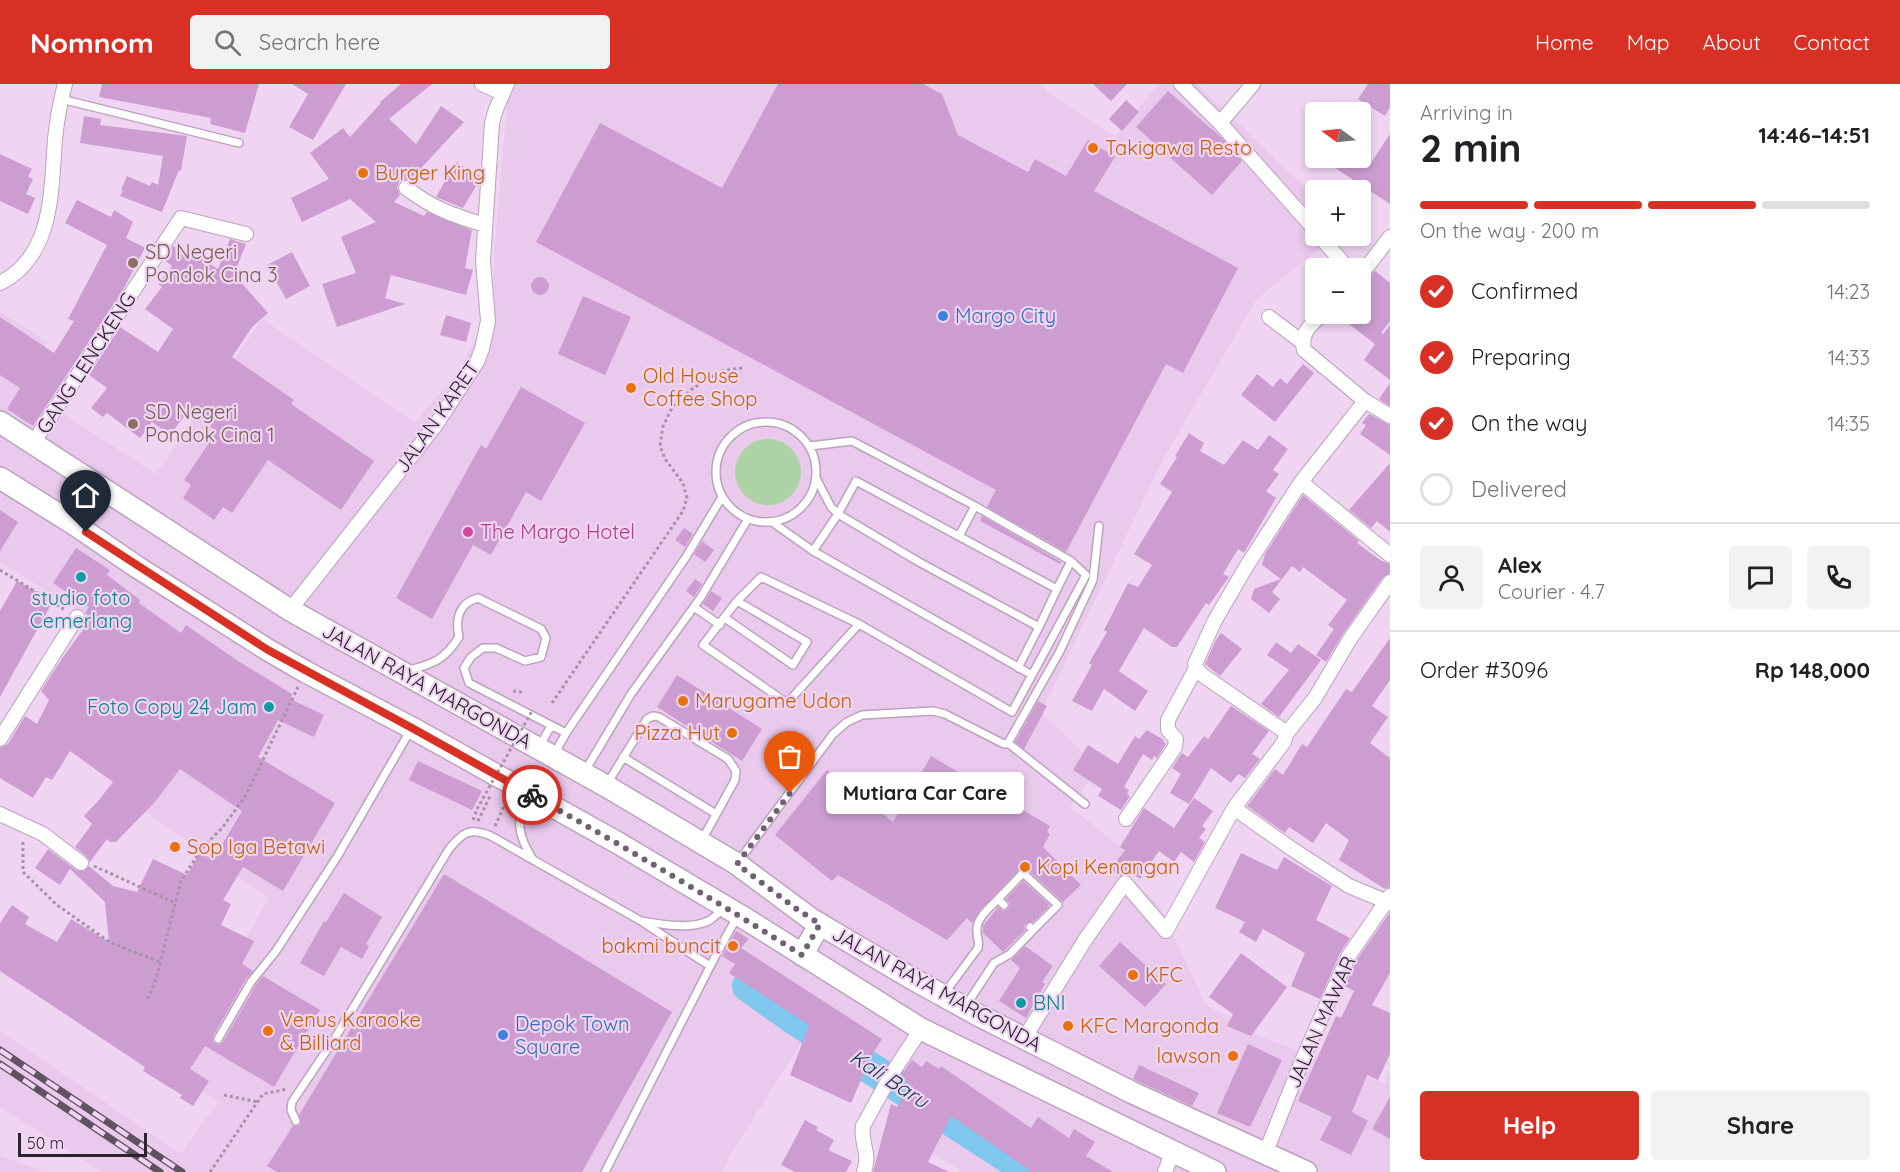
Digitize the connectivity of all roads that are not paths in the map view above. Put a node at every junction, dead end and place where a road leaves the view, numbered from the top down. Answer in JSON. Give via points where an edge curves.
{"nodes":[{"id":1,"x":65,"y":84,"type":"edge"},
{"id":2,"x":482,"y":84,"type":"edge"},
{"id":3,"x":1181,"y":84,"type":"edge"},
{"id":4,"x":1253,"y":84,"type":"edge"},
{"id":5,"x":505,"y":88,"type":"edge"},
{"id":6,"x":61,"y":99,"type":"junction"},
{"id":7,"x":1220,"y":123,"type":"junction"},
{"id":8,"x":239,"y":143,"type":"dead end"},
{"id":9,"x":406,"y":188,"type":"dead end"},
{"id":10,"x":1305,"y":219,"type":"edge"},
{"id":11,"x":485,"y":225,"type":"junction"},
{"id":12,"x":246,"y":234,"type":"dead end"},
{"id":13,"x":1390,"y":237,"type":"edge"},
{"id":14,"x":1328,"y":246,"type":"edge"},
{"id":15,"x":1339,"y":258,"type":"edge"},
{"id":16,"x":1371,"y":262,"type":"edge"},
{"id":17,"x":0,"y":283,"type":"edge"},
{"id":18,"x":1269,"y":318,"type":"dead end"},
{"id":19,"x":1314,"y":324,"type":"edge"},
{"id":20,"x":1302,"y":342,"type":"junction"},
{"id":21,"x":1365,"y":401,"type":"junction"},
{"id":22,"x":1390,"y":416,"type":"edge"},
{"id":23,"x":0,"y":422,"type":"edge"},
{"id":24,"x":33,"y":443,"type":"junction"},
{"id":25,"x":810,"y":446,"type":"junction"},
{"id":26,"x":0,"y":478,"type":"edge"},
{"id":27,"x":816,"y":478,"type":"junction"},
{"id":28,"x":1301,"y":482,"type":"junction"},
{"id":29,"x":722,"y":497,"type":"junction"},
{"id":30,"x":975,"y":506,"type":"junction"},
{"id":31,"x":838,"y":514,"type":"junction"},
{"id":32,"x":748,"y":519,"type":"junction"},
{"id":33,"x":772,"y":522,"type":"junction"},
{"id":34,"x":1099,"y":526,"type":"dead end"},
{"id":35,"x":959,"y":536,"type":"junction"},
{"id":36,"x":813,"y":551,"type":"junction"},
{"id":37,"x":1390,"y":555,"type":"edge"},
{"id":38,"x":1071,"y":561,"type":"junction"},
{"id":39,"x":1390,"y":582,"type":"edge"},
{"id":40,"x":1058,"y":589,"type":"junction"},
{"id":41,"x":737,"y":601,"type":"junction"},
{"id":42,"x":694,"y":607,"type":"junction"},
{"id":43,"x":290,"y":610,"type":"junction"},
{"id":44,"x":77,"y":617,"type":"road end"},
{"id":45,"x":723,"y":621,"type":"junction"},
{"id":46,"x":859,"y":624,"type":"junction"},
{"id":47,"x":1039,"y":627,"type":"junction"},
{"id":48,"x":1018,"y":668,"type":"junction"},
{"id":49,"x":1196,"y":668,"type":"junction"},
{"id":50,"x":401,"y":672,"type":"junction"},
{"id":51,"x":1032,"y":675,"type":"junction"},
{"id":52,"x":551,"y":726,"type":"junction"},
{"id":53,"x":412,"y":728,"type":"junction"},
{"id":54,"x":566,"y":733,"type":"junction"},
{"id":55,"x":1286,"y":734,"type":"junction"},
{"id":56,"x":0,"y":739,"type":"edge"},
{"id":57,"x":1008,"y":743,"type":"junction"},
{"id":58,"x":546,"y":752,"type":"junction"},
{"id":59,"x":623,"y":757,"type":"junction"},
{"id":60,"x":584,"y":773,"type":"junction"},
{"id":61,"x":606,"y":786,"type":"junction"},
{"id":62,"x":526,"y":792,"type":"junction"},
{"id":63,"x":1085,"y":804,"type":"dead end"},
{"id":64,"x":1234,"y":808,"type":"junction"},
{"id":65,"x":0,"y":814,"type":"edge"},
{"id":66,"x":716,"y":814,"type":"junction"},
{"id":67,"x":1126,"y":819,"type":"dead end"},
{"id":68,"x":700,"y":842,"type":"junction"},
{"id":69,"x":534,"y":860,"type":"junction"},
{"id":70,"x":81,"y":863,"type":"road end"},
{"id":71,"x":737,"y":864,"type":"junction"},
{"id":72,"x":1389,"y":901,"type":"edge"},
{"id":73,"x":732,"y":911,"type":"junction"},
{"id":74,"x":641,"y":921,"type":"junction"},
{"id":75,"x":820,"y":924,"type":"junction"},
{"id":76,"x":802,"y":955,"type":"junction"},
{"id":77,"x":710,"y":966,"type":"junction"},
{"id":78,"x":942,"y":996,"type":"junction"},
{"id":79,"x":964,"y":1008,"type":"junction"},
{"id":80,"x":921,"y":1029,"type":"junction"},
{"id":81,"x":1025,"y":1037,"type":"junction"},
{"id":82,"x":218,"y":1039,"type":"dead end"},
{"id":83,"x":296,"y":1121,"type":"dead end"},
{"id":84,"x":1265,"y":1154,"type":"junction"},
{"id":85,"x":1178,"y":1165,"type":"edge"},
{"id":86,"x":605,"y":1172,"type":"edge"},
{"id":87,"x":864,"y":1172,"type":"edge"},
{"id":88,"x":1215,"y":1172,"type":"edge"},
{"id":89,"x":1306,"y":1172,"type":"edge"}],
"edges":[{"from":1,"to":6,"type":"street"},
{"from":2,"to":5,"type":"street"},
{"from":3,"to":7,"type":"street"},
{"from":4,"to":7,"type":"street"},
{"from":5,"to":11,"type":"street","name":"JALAN KARET","via":[[492,123]]},
{"from":6,"to":8,"type":"lane"},
{"from":6,"to":17,"type":"street","via":[[43,232],[25,264]]},
{"from":7,"to":10,"type":"street"},
{"from":9,"to":11,"type":"street","via":[[444,212]]},
{"from":11,"to":43,"type":"street","name":"JALAN KARET","via":[[483,261],[488,321],[477,362],[435,426]]},
{"from":12,"to":24,"type":"street","name":"GANG LENCKENG","via":[[181,218]]},
{"from":13,"to":16,"type":"street"},
{"from":14,"to":15,"type":"street"},
{"from":18,"to":20,"type":"street"},
{"from":19,"to":20,"type":"street"},
{"from":20,"to":21,"type":"street","via":[[1310,357]]},
{"from":21,"to":22,"type":"street"},
{"from":21,"to":28,"type":"street"},
{"from":23,"to":24,"type":"main road","name":"JALAN RAYA MARGONDA"},
{"from":24,"to":43,"type":"main road","name":"JALAN RAYA MARGONDA"},
{"from":25,"to":27,"type":"lane"},
{"from":25,"to":29,"type":"lane","via":[[799,432],[784,424],[766,420],[749,424],[722,446],[716,463],[716,481]]},
{"from":25,"to":30,"type":"lane","via":[[852,441]]},
{"from":26,"to":53,"type":"main road","name":"JALAN RAYA MARGONDA","via":[[217,619]]},
{"from":27,"to":31,"type":"lane"},
{"from":27,"to":33,"type":"lane","via":[[801,508],[788,518]]},
{"from":28,"to":37,"type":"street"},
{"from":28,"to":49,"type":"street","via":[[1223,606],[1197,658]]},
{"from":29,"to":32,"type":"lane"},
{"from":29,"to":54,"type":"lane","via":[[680,566]]},
{"from":30,"to":35,"type":"lane"},
{"from":30,"to":38,"type":"lane"},
{"from":31,"to":35,"type":"lane","via":[[856,481]]},
{"from":31,"to":36,"type":"lane"},
{"from":31,"to":47,"type":"lane"},
{"from":32,"to":33,"type":"lane"},
{"from":32,"to":42,"type":"lane"},
{"from":33,"to":36,"type":"lane"},
{"from":34,"to":57,"type":"lane","via":[[1093,580],[1060,651]]},
{"from":35,"to":40,"type":"lane"},
{"from":36,"to":48,"type":"lane"},
{"from":38,"to":40,"type":"lane"},
{"from":38,"to":51,"type":"lane","via":[[1086,575]]},
{"from":39,"to":55,"type":"street","via":[[1315,698]]},
{"from":40,"to":47,"type":"lane"},
{"from":41,"to":45,"type":"lane"},
{"from":41,"to":45,"type":"lane","via":[[807,642],[793,664]]},
{"from":41,"to":46,"type":"lane","via":[[761,578]]},
{"from":42,"to":45,"type":"lane"},
{"from":42,"to":60,"type":"lane","via":[[631,694]]},
{"from":43,"to":50,"type":"main road","name":"JALAN RAYA MARGONDA"},
{"from":44,"to":56,"type":"street"},
{"from":45,"to":46,"type":"lane","via":[[703,645],[787,703]]},
{"from":46,"to":51,"type":"lane","via":[[1012,712]]},
{"from":47,"to":48,"type":"lane"},
{"from":48,"to":51,"type":"lane"},
{"from":49,"to":55,"type":"street"},
{"from":49,"to":67,"type":"street","via":[[1168,720],[1175,747]]},
{"from":50,"to":52,"type":"lane","via":[[429,665],[450,652],[459,637],[456,623],[461,611],[468,600],[478,598],[541,629],[546,638],[541,657],[525,661],[496,648],[483,648],[464,669],[469,683]]},
{"from":50,"to":58,"type":"main road","name":"JALAN RAYA MARGONDA"},
{"from":52,"to":54,"type":"lane"},
{"from":52,"to":58,"type":"lane"},
{"from":53,"to":62,"type":"main road","name":"JALAN RAYA MARGONDA"},
{"from":53,"to":82,"type":"lane","via":[[337,857],[276,951],[251,982]]},
{"from":54,"to":58,"type":"lane"},
{"from":55,"to":64,"type":"street"},
{"from":57,"to":63,"type":"lane"},
{"from":57,"to":71,"type":"lane","via":[[933,711],[862,715],[833,734]]},
{"from":58,"to":60,"type":"main road","name":"JALAN RAYA MARGONDA"},
{"from":59,"to":61,"type":"lane"},
{"from":59,"to":66,"type":"lane"},
{"from":59,"to":66,"type":"lane","via":[[647,719],[653,716],[728,759],[736,771],[735,780]]},
{"from":60,"to":61,"type":"main road","name":"JALAN RAYA MARGONDA"},
{"from":61,"to":68,"type":"main road","name":"JALAN RAYA MARGONDA"},
{"from":62,"to":69,"type":"lane","via":[[519,821],[524,845]]},
{"from":62,"to":73,"type":"main road","name":"JALAN RAYA MARGONDA"},
{"from":64,"to":72,"type":"street","via":[[1348,886]]},
{"from":64,"to":81,"type":"street","via":[[1166,932],[1125,883]]},
{"from":65,"to":70,"type":"street","via":[[43,834]]},
{"from":66,"to":68,"type":"lane"},
{"from":68,"to":71,"type":"main road","name":"JALAN RAYA MARGONDA"},
{"from":69,"to":74,"type":"lane"},
{"from":69,"to":83,"type":"lane","via":[[483,832],[464,833],[449,849],[292,1102]]},
{"from":71,"to":75,"type":"main road","name":"JALAN RAYA MARGONDA"},
{"from":72,"to":84,"type":"street","name":"JALAN MAWAR","via":[[1348,957]]},
{"from":73,"to":74,"type":"lane","via":[[698,924]]},
{"from":73,"to":76,"type":"main road","name":"JALAN RAYA MARGONDA"},
{"from":73,"to":77,"type":"lane"},
{"from":74,"to":77,"type":"lane"},
{"from":75,"to":76,"type":"main road"},
{"from":75,"to":78,"type":"main road","name":"JALAN RAYA MARGONDA"},
{"from":76,"to":80,"type":"main road","name":"JALAN RAYA MARGONDA"},
{"from":77,"to":86,"type":"lane"},
{"from":78,"to":79,"type":"main road","name":"JALAN RAYA MARGONDA"},
{"from":78,"to":79,"type":"lane","via":[[978,948],[977,926],[981,918],[1001,902],[1023,873],[1058,905],[1010,954],[994,963]]},
{"from":79,"to":81,"type":"main road","name":"JALAN RAYA MARGONDA"},
{"from":80,"to":85,"type":"main road","name":"JALAN RAYA MARGONDA"},
{"from":80,"to":87,"type":"street","via":[[863,1126],[868,1156]]},
{"from":81,"to":84,"type":"main road","name":"JALAN RAYA MARGONDA","via":[[1133,1093]]},
{"from":84,"to":89,"type":"main road","name":"JALAN RAYA MARGONDA"},
{"from":85,"to":88,"type":"main road","name":"JALAN RAYA MARGONDA"}]}
